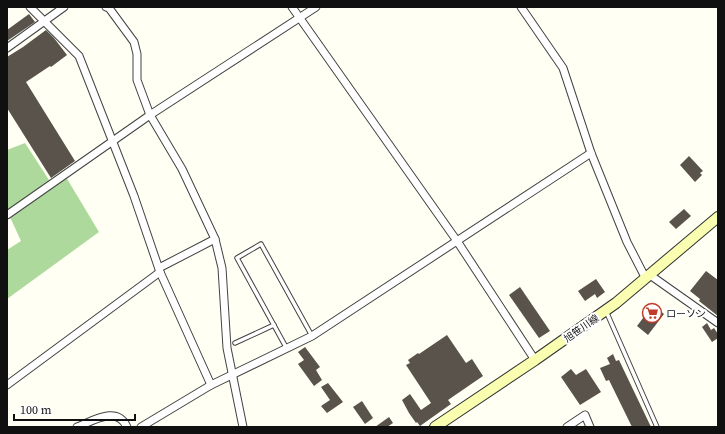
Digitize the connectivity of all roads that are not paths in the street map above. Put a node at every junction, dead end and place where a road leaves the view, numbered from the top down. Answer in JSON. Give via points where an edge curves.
{"nodes":[{"id":1,"x":30,"y":7,"type":"edge"},
{"id":2,"x":64,"y":7,"type":"edge"},
{"id":3,"x":106,"y":7,"type":"edge"},
{"id":4,"x":292,"y":7,"type":"edge"},
{"id":5,"x":316,"y":7,"type":"edge"},
{"id":6,"x":521,"y":7,"type":"edge"},
{"id":7,"x":300,"y":18,"type":"junction"},
{"id":8,"x":44,"y":21,"type":"junction"},
{"id":9,"x":7,"y":48,"type":"edge"},
{"id":10,"x":150,"y":115,"type":"junction"},
{"id":11,"x":112,"y":140,"type":"junction"},
{"id":12,"x":591,"y":153,"type":"junction"},
{"id":13,"x":7,"y":215,"type":"edge"},
{"id":14,"x":718,"y":217,"type":"edge"},
{"id":15,"x":215,"y":238,"type":"junction"},
{"id":16,"x":457,"y":241,"type":"junction"},
{"id":17,"x":160,"y":270,"type":"junction"},
{"id":18,"x":648,"y":277,"type":"junction"},
{"id":19,"x":605,"y":310,"type":"junction"},
{"id":20,"x":718,"y":323,"type":"edge"},
{"id":21,"x":274,"y":325,"type":"junction"},
{"id":22,"x":312,"y":336,"type":"junction"},
{"id":23,"x":235,"y":343,"type":"dead end"},
{"id":24,"x":287,"y":349,"type":"junction"},
{"id":25,"x":535,"y":360,"type":"junction"},
{"id":26,"x":231,"y":376,"type":"junction"},
{"id":27,"x":7,"y":385,"type":"edge"},
{"id":28,"x":211,"y":385,"type":"junction"},
{"id":29,"x":77,"y":427,"type":"edge"},
{"id":30,"x":127,"y":427,"type":"edge"},
{"id":31,"x":140,"y":427,"type":"edge"},
{"id":32,"x":243,"y":427,"type":"edge"},
{"id":33,"x":435,"y":427,"type":"edge"},
{"id":34,"x":567,"y":427,"type":"edge"},
{"id":35,"x":590,"y":427,"type":"edge"},
{"id":36,"x":657,"y":427,"type":"edge"}],
"edges":[{"from":1,"to":8,"type":"street"},
{"from":2,"to":8,"type":"street"},
{"from":3,"to":10,"type":"street","via":[[134,42],[137,54],[137,80]]},
{"from":4,"to":7,"type":"street"},
{"from":5,"to":7,"type":"street"},
{"from":6,"to":12,"type":"street","via":[[563,68]]},
{"from":7,"to":10,"type":"street"},
{"from":7,"to":16,"type":"street"},
{"from":8,"to":9,"type":"street"},
{"from":8,"to":11,"type":"street","via":[[79,56]]},
{"from":10,"to":11,"type":"street"},
{"from":10,"to":15,"type":"street","via":[[182,169]]},
{"from":11,"to":13,"type":"street"},
{"from":11,"to":17,"type":"street"},
{"from":12,"to":16,"type":"street"},
{"from":12,"to":18,"type":"street","via":[[628,242]]},
{"from":14,"to":18,"type":"main road","name":"旭笹川線"},
{"from":15,"to":17,"type":"street"},
{"from":15,"to":26,"type":"street","via":[[222,268]]},
{"from":16,"to":22,"type":"street"},
{"from":16,"to":25,"type":"street"},
{"from":17,"to":27,"type":"street"},
{"from":17,"to":28,"type":"street"},
{"from":18,"to":19,"type":"main road","name":"旭笹川線"},
{"from":18,"to":20,"type":"street"},
{"from":19,"to":25,"type":"main road","name":"旭笹川線"},
{"from":19,"to":36,"type":"lane"},
{"from":21,"to":22,"type":"lane","via":[[237,258],[261,244]]},
{"from":21,"to":23,"type":"lane"},
{"from":21,"to":24,"type":"lane"},
{"from":22,"to":24,"type":"street"},
{"from":24,"to":26,"type":"street"},
{"from":25,"to":33,"type":"main road","name":"旭笹川線"},
{"from":26,"to":28,"type":"street"},
{"from":26,"to":32,"type":"street"},
{"from":28,"to":31,"type":"street"},
{"from":29,"to":30,"type":"street","via":[[109,415],[118,417]]},
{"from":34,"to":35,"type":"street","via":[[585,415]]}]}
